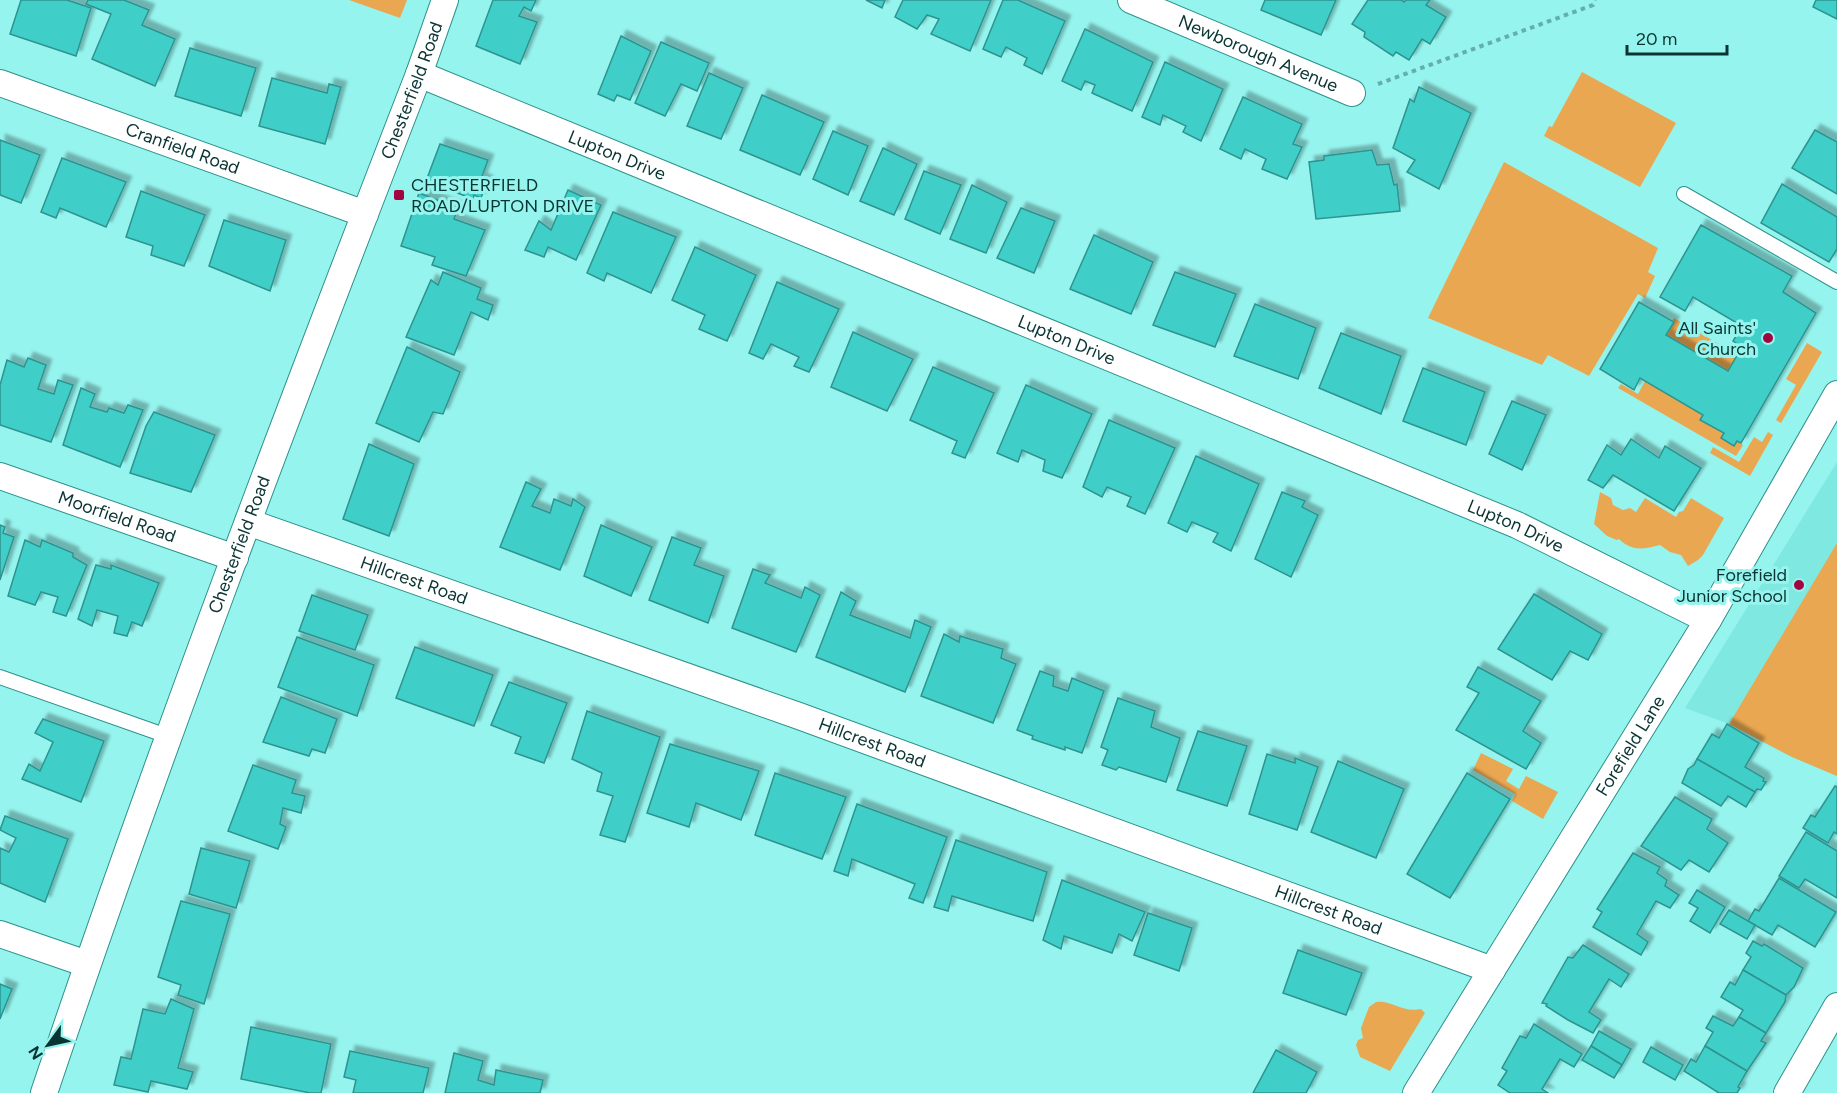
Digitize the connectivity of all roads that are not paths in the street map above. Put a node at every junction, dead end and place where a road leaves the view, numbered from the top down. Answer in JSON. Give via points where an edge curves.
{"nodes":[{"id":1,"x":445,"y":0,"type":"edge"},
{"id":2,"x":1131,"y":0,"type":"edge"},
{"id":3,"x":419,"y":74,"type":"junction"},
{"id":4,"x":0,"y":83,"type":"edge"},
{"id":5,"x":1352,"y":93,"type":"road end"},
{"id":6,"x":1684,"y":194,"type":"dead end"},
{"id":7,"x":365,"y":214,"type":"junction"},
{"id":8,"x":1837,"y":282,"type":"edge"},
{"id":9,"x":1837,"y":394,"type":"edge"},
{"id":10,"x":0,"y":476,"type":"edge"},
{"id":11,"x":248,"y":522,"type":"junction"},
{"id":12,"x":235,"y":558,"type":"junction"},
{"id":13,"x":1708,"y":620,"type":"junction"},
{"id":14,"x":0,"y":677,"type":"edge"},
{"id":15,"x":170,"y":737,"type":"junction"},
{"id":16,"x":0,"y":934,"type":"edge"},
{"id":17,"x":87,"y":964,"type":"junction"},
{"id":18,"x":1492,"y":970,"type":"junction"},
{"id":19,"x":1837,"y":1006,"type":"edge"},
{"id":20,"x":44,"y":1093,"type":"edge"},
{"id":21,"x":1416,"y":1093,"type":"edge"},
{"id":22,"x":1786,"y":1093,"type":"edge"}],
"edges":[{"from":1,"to":3,"type":"street","name":"Chesterfield Road"},
{"from":2,"to":5,"type":"street","name":"Newborough Avenue"},
{"from":3,"to":7,"type":"street","name":"Chesterfield Road"},
{"from":3,"to":13,"type":"street","name":"Lupton Drive","via":[[1517,525]]},
{"from":4,"to":7,"type":"street","name":"Cranfield Road"},
{"from":6,"to":8,"type":"lane"},
{"from":7,"to":11,"type":"street","name":"Chesterfield Road"},
{"from":9,"to":13,"type":"street","name":"Forefield Lane"},
{"from":10,"to":12,"type":"street","name":"Moorfield Road"},
{"from":11,"to":12,"type":"street","name":"Chesterfield Road"},
{"from":11,"to":18,"type":"street","name":"Hillcrest Road","via":[[799,716]]},
{"from":12,"to":15,"type":"street","name":"Chesterfield Road"},
{"from":13,"to":18,"type":"street","name":"Forefield Lane"},
{"from":14,"to":15,"type":"lane"},
{"from":15,"to":17,"type":"street","name":"Chesterfield Road"},
{"from":16,"to":17,"type":"street"},
{"from":17,"to":20,"type":"street","name":"Chesterfield Road"},
{"from":18,"to":21,"type":"street","name":"Forefield Lane"},
{"from":19,"to":22,"type":"street"}]}
